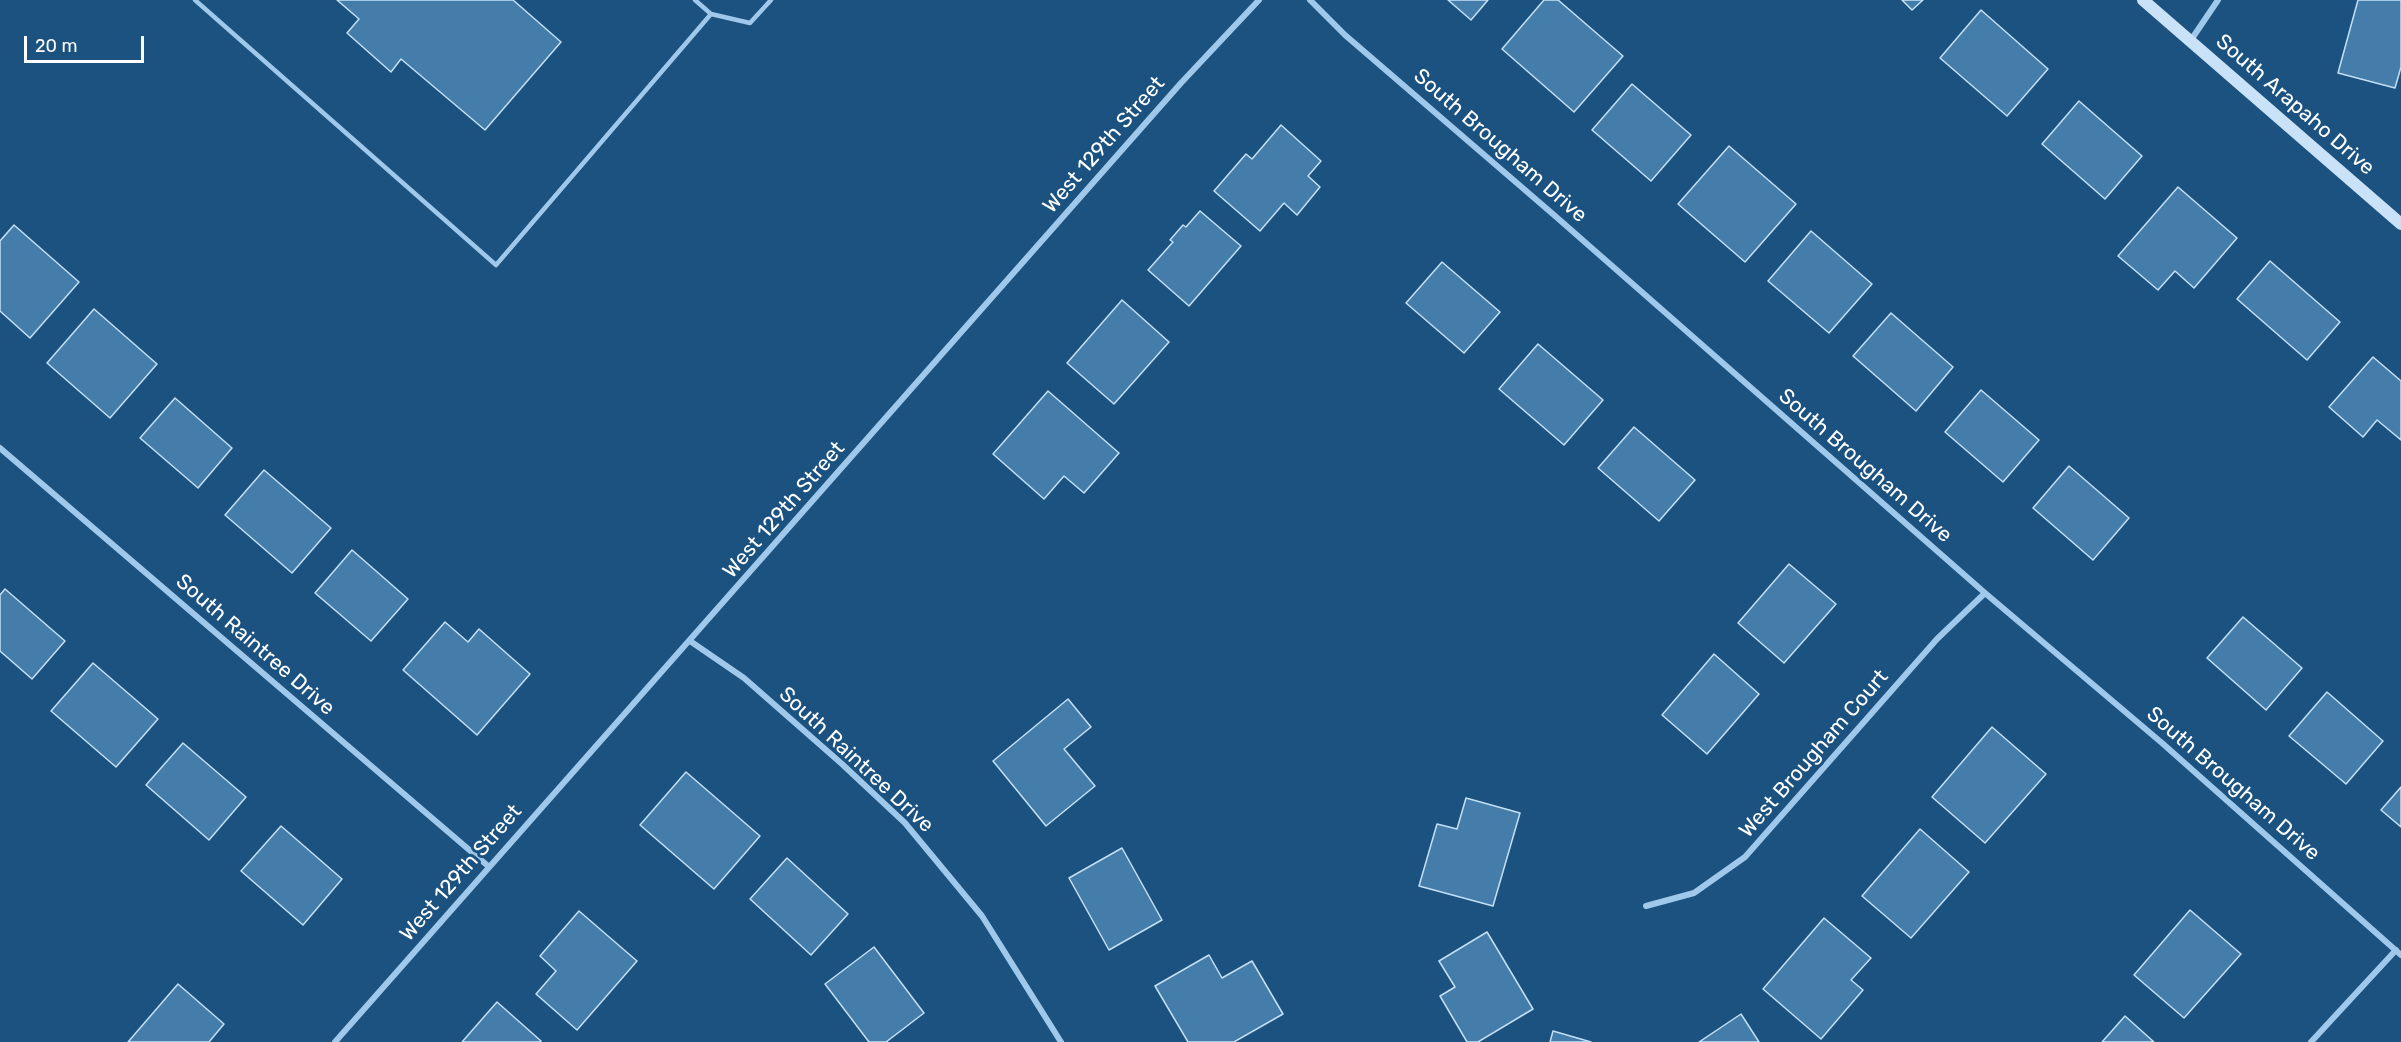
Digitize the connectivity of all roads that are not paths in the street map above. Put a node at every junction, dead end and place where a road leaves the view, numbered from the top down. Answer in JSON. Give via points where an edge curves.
{"nodes":[{"id":1,"x":195,"y":0,"type":"edge"},
{"id":2,"x":695,"y":0,"type":"edge"},
{"id":3,"x":771,"y":0,"type":"edge"},
{"id":4,"x":1259,"y":0,"type":"edge"},
{"id":5,"x":1310,"y":0,"type":"edge"},
{"id":6,"x":2143,"y":0,"type":"edge"},
{"id":7,"x":2218,"y":0,"type":"edge"},
{"id":8,"x":711,"y":14,"type":"junction"},
{"id":9,"x":2191,"y":40,"type":"junction"},
{"id":10,"x":2401,"y":224,"type":"edge"},
{"id":11,"x":0,"y":448,"type":"edge"},
{"id":12,"x":1985,"y":593,"type":"junction"},
{"id":13,"x":690,"y":641,"type":"junction"},
{"id":14,"x":488,"y":866,"type":"junction"},
{"id":15,"x":1646,"y":906,"type":"dead end"},
{"id":16,"x":2398,"y":952,"type":"edge"},
{"id":17,"x":334,"y":1042,"type":"edge"},
{"id":18,"x":1061,"y":1042,"type":"edge"},
{"id":19,"x":2311,"y":1042,"type":"edge"}],
"edges":[{"from":1,"to":8,"type":"lane","via":[[496,264]]},
{"from":2,"to":8,"type":"lane"},
{"from":3,"to":8,"type":"lane","via":[[750,23]]},
{"from":4,"to":13,"type":"street","name":"West 129th Street","via":[[1180,83]]},
{"from":5,"to":12,"type":"street","name":"South Brougham Drive","via":[[1345,35]]},
{"from":6,"to":9,"type":"street","name":"South Arapaho Drive"},
{"from":7,"to":9,"type":"street","name":"South Arapaho Drive"},
{"from":9,"to":10,"type":"street","name":"South Arapaho Drive"},
{"from":11,"to":14,"type":"street","name":"South Raintree Drive"},
{"from":12,"to":15,"type":"street","name":"West Brougham Court","via":[[1937,639],[1745,857],[1694,893]]},
{"from":12,"to":16,"type":"street","name":"South Brougham Drive"},
{"from":13,"to":14,"type":"street","name":"West 129th Street"},
{"from":13,"to":18,"type":"street","name":"South Raintree Drive","via":[[744,678],[904,823],[982,916]]},
{"from":14,"to":17,"type":"street","name":"West 129th Street"},
{"from":16,"to":19,"type":"street"}]}
